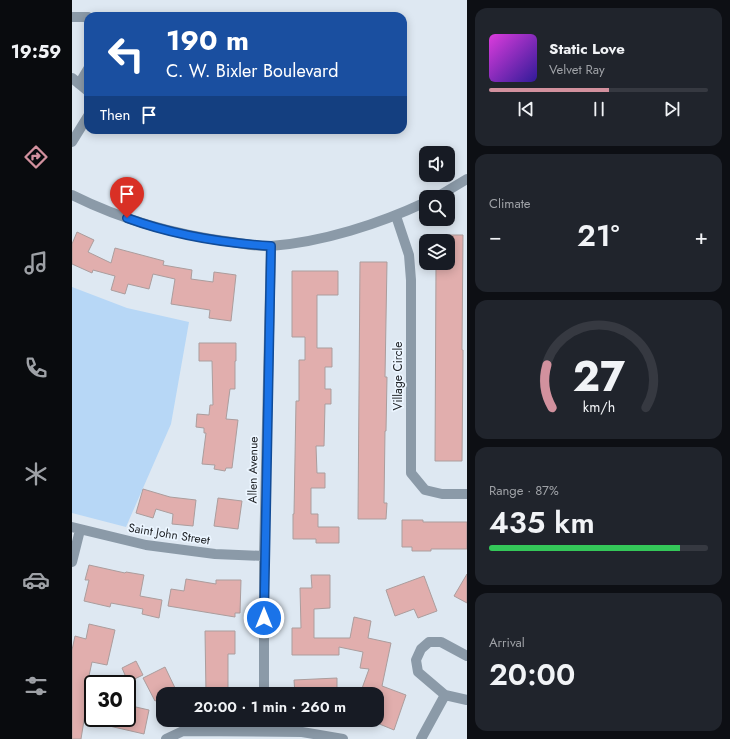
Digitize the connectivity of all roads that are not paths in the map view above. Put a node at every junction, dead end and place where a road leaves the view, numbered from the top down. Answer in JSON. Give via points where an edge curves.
{"nodes":[{"id":1,"x":72,"y":17,"type":"edge"},
{"id":2,"x":84,"y":17,"type":"edge"},
{"id":3,"x":84,"y":73,"type":"edge"},
{"id":4,"x":75,"y":81,"type":"edge"},
{"id":5,"x":84,"y":88,"type":"edge"},
{"id":6,"x":84,"y":122,"type":"edge"},
{"id":7,"x":72,"y":142,"type":"edge"},
{"id":8,"x":467,"y":179,"type":"edge"},
{"id":9,"x":449,"y":190,"type":"edge"},
{"id":10,"x":72,"y":195,"type":"edge"},
{"id":11,"x":419,"y":205,"type":"edge"},
{"id":12,"x":396,"y":216,"type":"junction"},
{"id":13,"x":271,"y":246,"type":"junction"},
{"id":14,"x":467,"y":494,"type":"edge"},
{"id":15,"x":76,"y":529,"type":"edge"},
{"id":16,"x":264,"y":556,"type":"junction"},
{"id":17,"x":72,"y":562,"type":"edge"},
{"id":18,"x":467,"y":656,"type":"edge"},
{"id":19,"x":264,"y":687,"type":"edge"},
{"id":20,"x":445,"y":695,"type":"junction"},
{"id":21,"x":467,"y":700,"type":"edge"},
{"id":22,"x":264,"y":727,"type":"edge"},
{"id":23,"x":264,"y":732,"type":"junction"},
{"id":24,"x":166,"y":739,"type":"edge"},
{"id":25,"x":343,"y":739,"type":"edge"},
{"id":26,"x":421,"y":739,"type":"edge"}],
"edges":[{"from":1,"to":2,"type":"street"},
{"from":3,"to":4,"type":"street"},
{"from":4,"to":5,"type":"street"},
{"from":6,"to":7,"type":"street"},
{"from":8,"to":9,"type":"street"},
{"from":10,"to":13,"type":"street","via":[[141,223],[198,238]]},
{"from":11,"to":12,"type":"street"},
{"from":12,"to":13,"type":"street","via":[[313,240]]},
{"from":12,"to":14,"type":"street","name":"Village Circle","via":[[409,255],[411,280],[411,473],[425,490],[442,494]]},
{"from":13,"to":16,"type":"street","name":"Allen Avenue"},
{"from":15,"to":16,"type":"street","name":"Saint John Street","via":[[146,545],[215,554]]},
{"from":15,"to":17,"type":"street"},
{"from":16,"to":19,"type":"street","name":"Allen Avenue"},
{"from":18,"to":20,"type":"street","via":[[441,642],[429,642],[421,649],[416,660],[418,672]]},
{"from":20,"to":21,"type":"street"},
{"from":20,"to":26,"type":"street"},
{"from":22,"to":23,"type":"street"},
{"from":23,"to":24,"type":"street","via":[[183,731]]},
{"from":23,"to":25,"type":"street","via":[[302,732]]}]}
